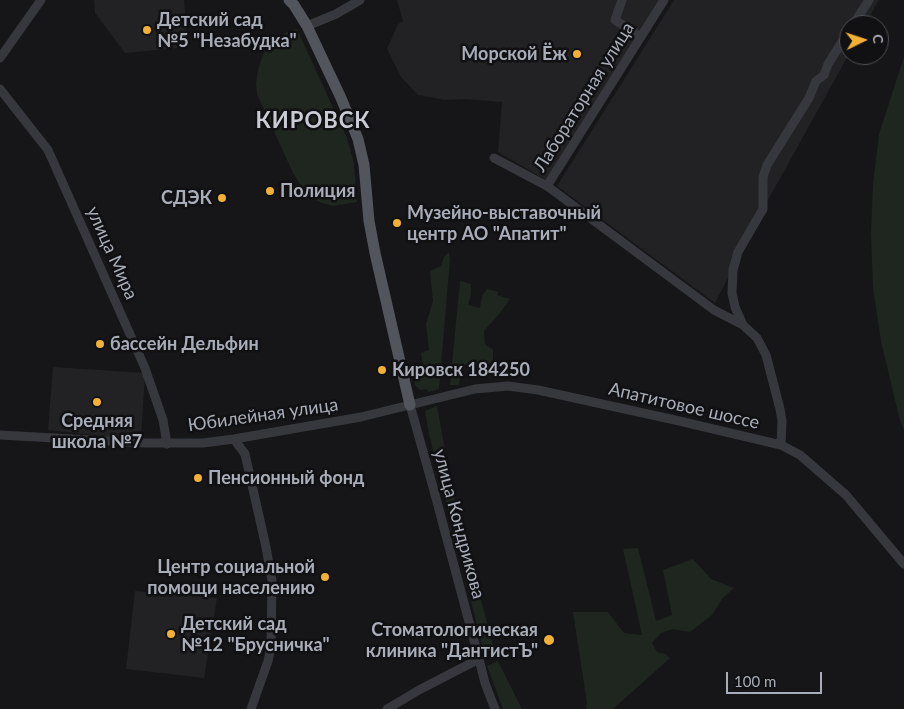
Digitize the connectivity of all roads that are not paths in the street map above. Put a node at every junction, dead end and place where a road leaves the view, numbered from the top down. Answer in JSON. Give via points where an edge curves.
{"nodes":[{"id":1,"x":41,"y":0,"type":"edge"},
{"id":2,"x":289,"y":0,"type":"edge"},
{"id":3,"x":360,"y":0,"type":"edge"},
{"id":4,"x":622,"y":0,"type":"edge"},
{"id":5,"x":664,"y":0,"type":"edge"},
{"id":6,"x":869,"y":0,"type":"edge"},
{"id":7,"x":859,"y":15,"type":"edge"},
{"id":8,"x":305,"y":24,"type":"junction"},
{"id":9,"x":641,"y":37,"type":"junction"},
{"id":10,"x":839,"y":47,"type":"edge"},
{"id":11,"x":0,"y":58,"type":"edge"},
{"id":12,"x":0,"y":89,"type":"edge"},
{"id":13,"x":494,"y":158,"type":"dead end"},
{"id":14,"x":546,"y":186,"type":"junction"},
{"id":15,"x":743,"y":326,"type":"junction"},
{"id":16,"x":410,"y":405,"type":"junction"},
{"id":17,"x":0,"y":435,"type":"edge"},
{"id":18,"x":234,"y":439,"type":"junction"},
{"id":19,"x":167,"y":444,"type":"junction"},
{"id":20,"x":781,"y":446,"type":"junction"},
{"id":21,"x":904,"y":564,"type":"edge"},
{"id":22,"x":479,"y":659,"type":"junction"},
{"id":23,"x":251,"y":709,"type":"edge"},
{"id":24,"x":387,"y":709,"type":"edge"},
{"id":25,"x":495,"y":709,"type":"edge"}],
"edges":[{"from":1,"to":11,"type":"street"},
{"from":2,"to":8,"type":"main road"},
{"from":3,"to":8,"type":"street","via":[[336,14]]},
{"from":4,"to":9,"type":"street","via":[[615,20]]},
{"from":5,"to":9,"type":"street","name":"Лабораторная улица"},
{"from":6,"to":7,"type":"street"},
{"from":8,"to":16,"type":"main road","via":[[358,139],[375,253]]},
{"from":9,"to":14,"type":"street","name":"Лабораторная улица"},
{"from":10,"to":15,"type":"street","name":"Лабораторная улица","via":[[762,177],[764,209],[738,252],[733,270],[732,293]]},
{"from":12,"to":19,"type":"street","name":"улица Мира","via":[[48,150],[145,368],[163,420]]},
{"from":13,"to":14,"type":"street","name":"Лабораторная улица"},
{"from":14,"to":15,"type":"street","name":"Лабораторная улица","via":[[714,310]]},
{"from":15,"to":20,"type":"street","name":"Лабораторная улица","via":[[757,338],[766,355],[782,421]]},
{"from":16,"to":18,"type":"street","name":"Юбилейная улица","via":[[351,419]]},
{"from":16,"to":20,"type":"street","name":"Апатитовое шоссе","via":[[476,389],[508,386],[564,395]]},
{"from":16,"to":22,"type":"street","name":"улица Кондрикова"},
{"from":17,"to":19,"type":"street","name":"Юбилейная улица"},
{"from":18,"to":19,"type":"street","name":"Юбилейная улица"},
{"from":18,"to":23,"type":"street","via":[[245,454],[272,581],[271,647]]},
{"from":20,"to":21,"type":"street","name":"Апатитовое шоссе","via":[[800,455],[846,495]]},
{"from":22,"to":24,"type":"street"},
{"from":22,"to":25,"type":"street","name":"улица Кондрикова"}]}
